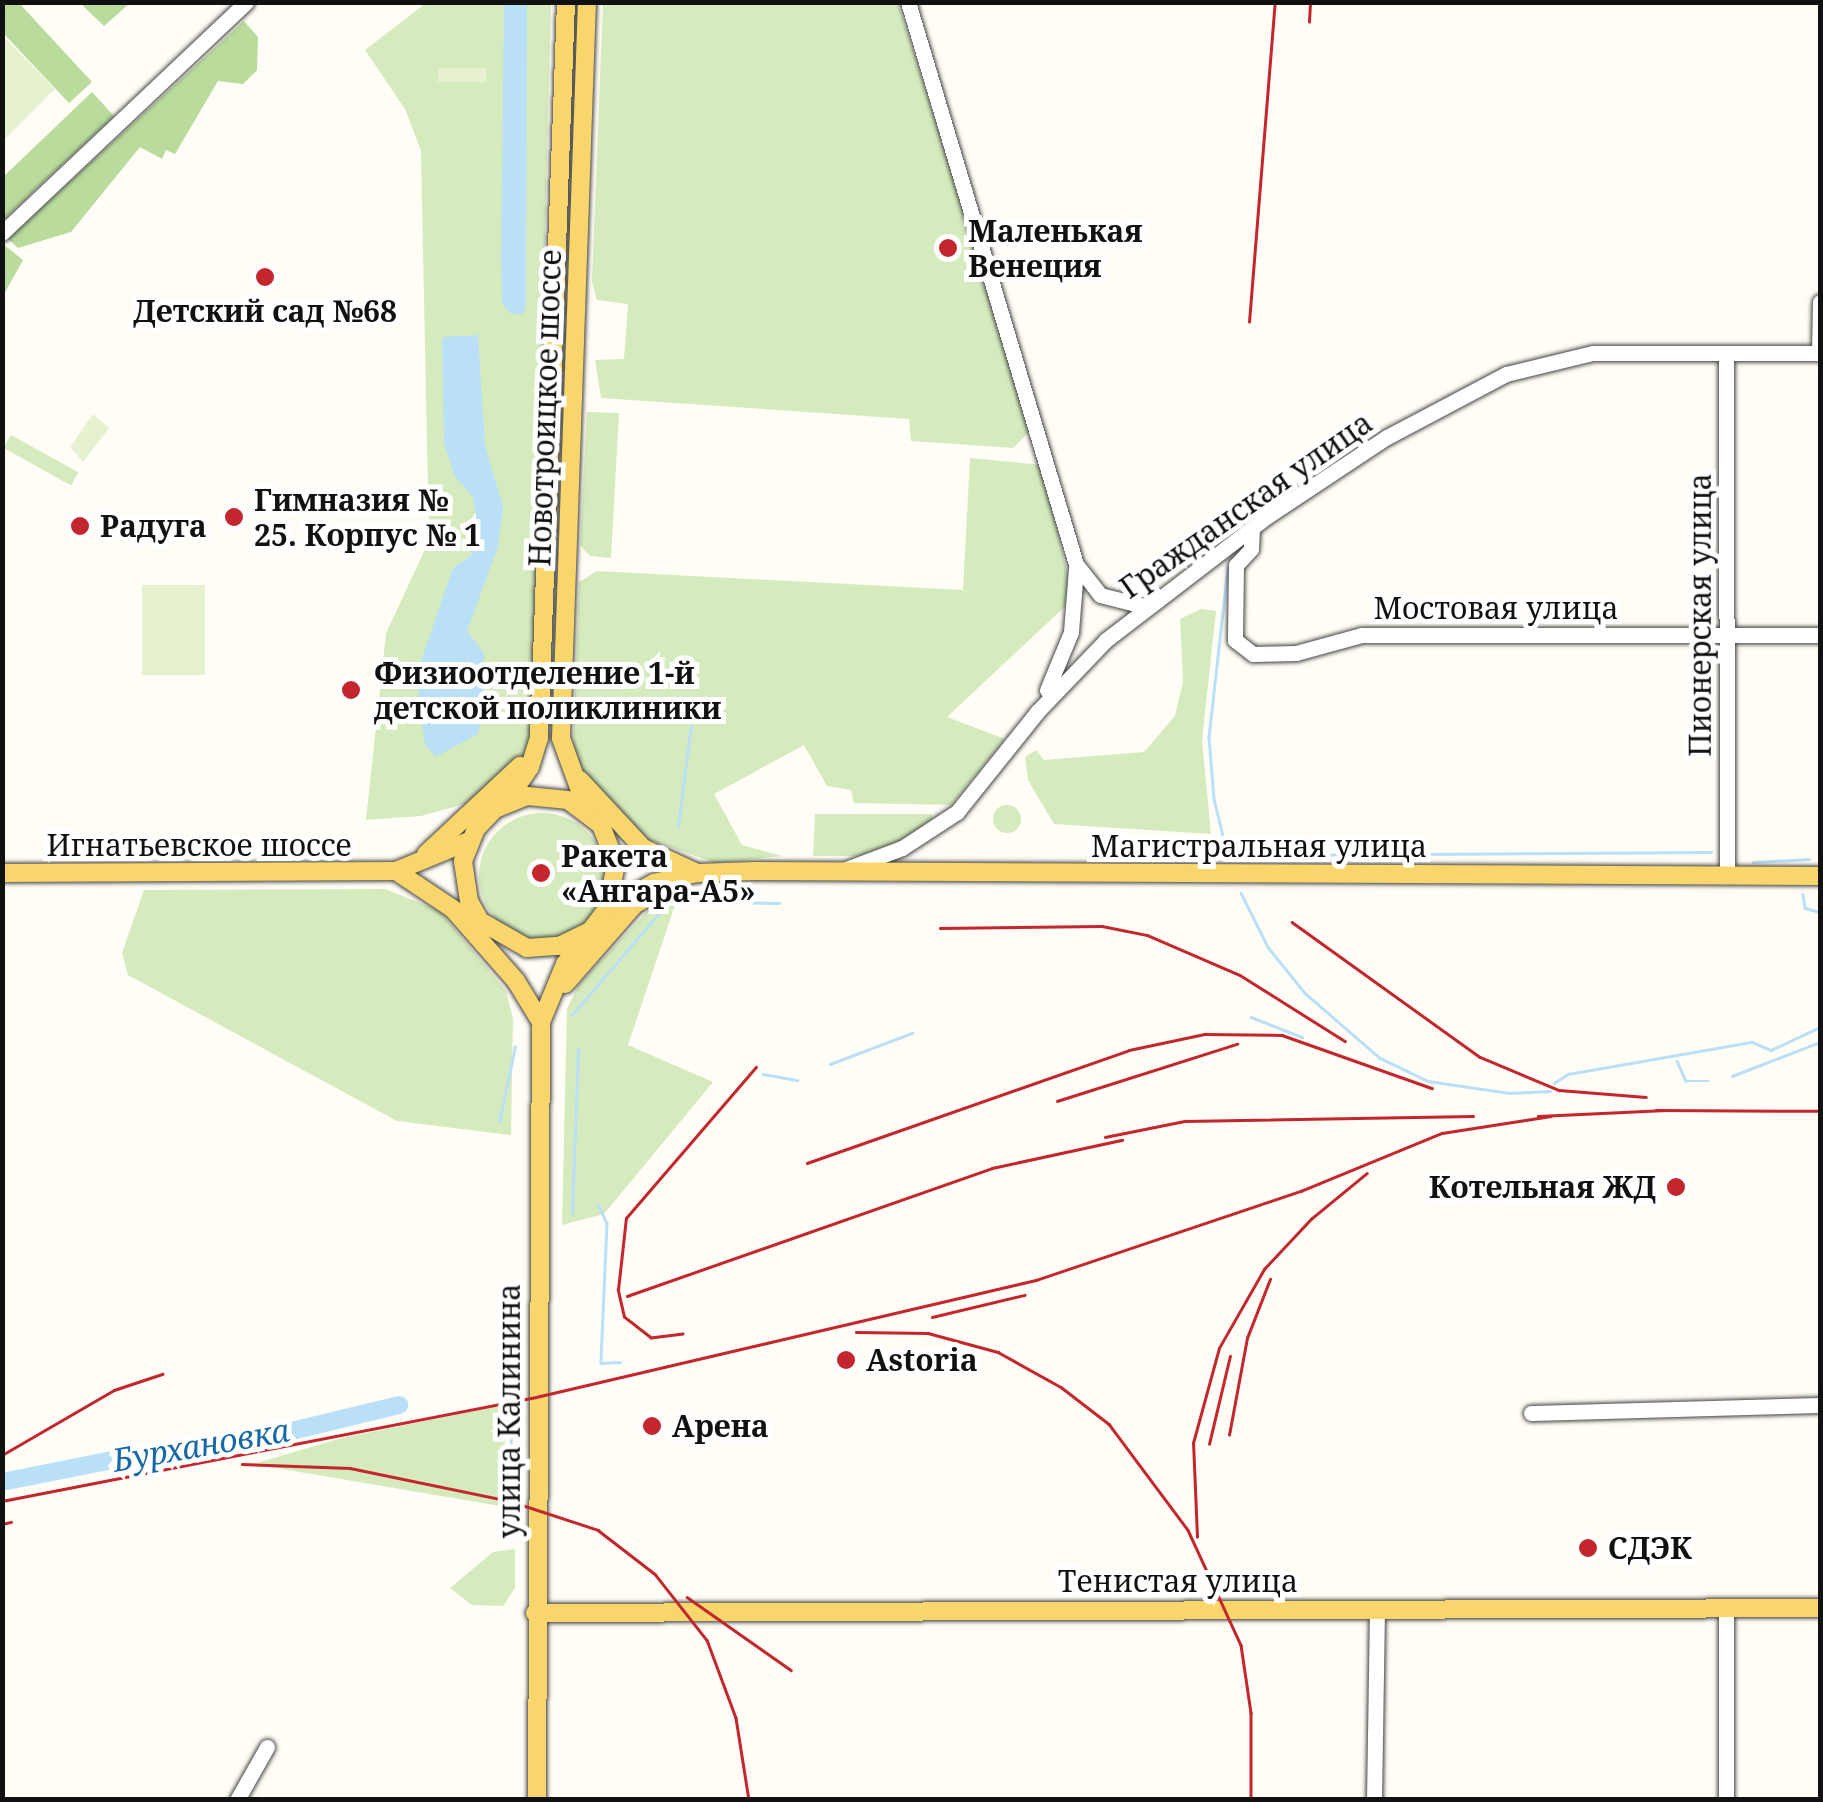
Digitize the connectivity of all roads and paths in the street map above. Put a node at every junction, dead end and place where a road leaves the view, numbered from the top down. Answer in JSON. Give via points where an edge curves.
{"nodes":[{"id":1,"x":246,"y":2,"type":"edge"},
{"id":2,"x":566,"y":2,"type":"edge"},
{"id":3,"x":588,"y":2,"type":"edge"},
{"id":4,"x":908,"y":2,"type":"edge"},
{"id":5,"x":2,"y":232,"type":"edge"},
{"id":6,"x":1820,"y":302,"type":"edge"},
{"id":7,"x":1726,"y":353,"type":"junction"},
{"id":8,"x":1820,"y":354,"type":"edge"},
{"id":9,"x":1252,"y":530,"type":"junction"},
{"id":10,"x":1076,"y":564,"type":"junction"},
{"id":11,"x":1148,"y":607,"type":"junction"},
{"id":12,"x":1728,"y":635,"type":"junction"},
{"id":13,"x":1820,"y":635,"type":"edge"},
{"id":14,"x":1037,"y":712,"type":"junction"},
{"id":15,"x":539,"y":738,"type":"junction"},
{"id":16,"x":561,"y":738,"type":"junction"},
{"id":17,"x":506,"y":802,"type":"junction"},
{"id":18,"x":587,"y":811,"type":"junction"},
{"id":19,"x":469,"y":841,"type":"junction"},
{"id":20,"x":610,"y":842,"type":"junction"},
{"id":21,"x":846,"y":870,"type":"junction"},
{"id":22,"x":396,"y":871,"type":"junction"},
{"id":23,"x":2,"y":872,"type":"edge"},
{"id":24,"x":698,"y":873,"type":"junction"},
{"id":25,"x":74,"y":874,"type":"junction"},
{"id":26,"x":1727,"y":876,"type":"junction"},
{"id":27,"x":1820,"y":876,"type":"edge"},
{"id":28,"x":2,"y":886,"type":"edge"},
{"id":29,"x":469,"y":902,"type":"junction"},
{"id":30,"x":607,"y":909,"type":"junction"},
{"id":31,"x":588,"y":932,"type":"junction"},
{"id":32,"x":498,"y":936,"type":"junction"},
{"id":33,"x":541,"y":1022,"type":"junction"},
{"id":34,"x":1820,"y":1405,"type":"edge"},
{"id":35,"x":1531,"y":1413,"type":"dead end"},
{"id":36,"x":1377,"y":1608,"type":"junction"},
{"id":37,"x":1726,"y":1608,"type":"junction"},
{"id":38,"x":1820,"y":1608,"type":"edge"},
{"id":39,"x":535,"y":1613,"type":"junction"},
{"id":40,"x":267,"y":1748,"type":"dead end"},
{"id":41,"x":238,"y":1800,"type":"edge"},
{"id":42,"x":537,"y":1800,"type":"edge"},
{"id":43,"x":1374,"y":1800,"type":"edge"},
{"id":44,"x":1726,"y":1800,"type":"edge"}],
"edges":[{"from":1,"to":5,"type":"street"},
{"from":2,"to":15,"type":"main road","name":"Новотроицкое шоссе"},
{"from":3,"to":16,"type":"main road","name":"Новотроицкое шоссе"},
{"from":4,"to":10,"type":"street"},
{"from":6,"to":8,"type":"street"},
{"from":7,"to":8,"type":"street","name":"Гражданская улица"},
{"from":7,"to":9,"type":"street","name":"Гражданская улица","via":[[1593,352],[1533,364],[1387,438]]},
{"from":7,"to":12,"type":"street","name":"Пионерская улица"},
{"from":9,"to":11,"type":"street","name":"Гражданская улица"},
{"from":9,"to":12,"type":"street","name":"Мостовая улица","via":[[1251,549],[1236,565],[1235,640],[1253,654],[1296,653],[1362,636]]},
{"from":10,"to":11,"type":"street","via":[[1100,595]]},
{"from":10,"to":14,"type":"street","via":[[1071,632]]},
{"from":11,"to":14,"type":"street","name":"Гражданская улица"},
{"from":12,"to":13,"type":"street","name":"Мостовая улица"},
{"from":12,"to":26,"type":"street","name":"Пионерская улица"},
{"from":14,"to":21,"type":"street","name":"Гражданская улица","via":[[957,812],[902,848]]},
{"from":15,"to":17,"type":"main road","name":"Новотроицкое шоссе","via":[[530,767]]},
{"from":15,"to":22,"type":"main road","via":[[518,770],[450,836]]},
{"from":16,"to":18,"type":"main road","name":"Новотроицкое шоссе"},
{"from":16,"to":24,"type":"main road","via":[[580,780],[625,834]]},
{"from":17,"to":18,"type":"main road","via":[[548,796]]},
{"from":17,"to":19,"type":"main road"},
{"from":18,"to":20,"type":"main road"},
{"from":19,"to":22,"type":"main road"},
{"from":19,"to":29,"type":"main road","via":[[463,871]]},
{"from":20,"to":24,"type":"main road"},
{"from":20,"to":30,"type":"main road","via":[[616,876]]},
{"from":21,"to":24,"type":"main road","name":"Магистральная улица"},
{"from":21,"to":26,"type":"main road","name":"Магистральная улица"},
{"from":22,"to":25,"type":"main road","name":"Игнатьевское шоссе"},
{"from":22,"to":29,"type":"main road","via":[[438,883]]},
{"from":22,"to":33,"type":"main road","via":[[453,909]]},
{"from":23,"to":25,"type":"main road","name":"Игнатьевское шоссе"},
{"from":24,"to":30,"type":"main road","via":[[638,889]]},
{"from":24,"to":33,"type":"main road","via":[[635,904],[574,972]]},
{"from":25,"to":28,"type":"main road"},
{"from":26,"to":27,"type":"main road","name":"Магистральная улица"},
{"from":29,"to":32,"type":"main road"},
{"from":30,"to":31,"type":"main road"},
{"from":31,"to":32,"type":"main road","via":[[543,948]]},
{"from":31,"to":33,"type":"main road","via":[[558,978]]},
{"from":32,"to":33,"type":"main road"},
{"from":33,"to":39,"type":"main road","name":"улица Калинина"},
{"from":34,"to":35,"type":"street"},
{"from":36,"to":37,"type":"main road","name":"Тенистая улица"},
{"from":36,"to":39,"type":"main road","name":"Тенистая улица"},
{"from":36,"to":43,"type":"street"},
{"from":37,"to":38,"type":"main road","name":"Тенистая улица"},
{"from":37,"to":44,"type":"street"},
{"from":39,"to":42,"type":"main road","name":"улица Калинина"},
{"from":40,"to":41,"type":"street"}]}
